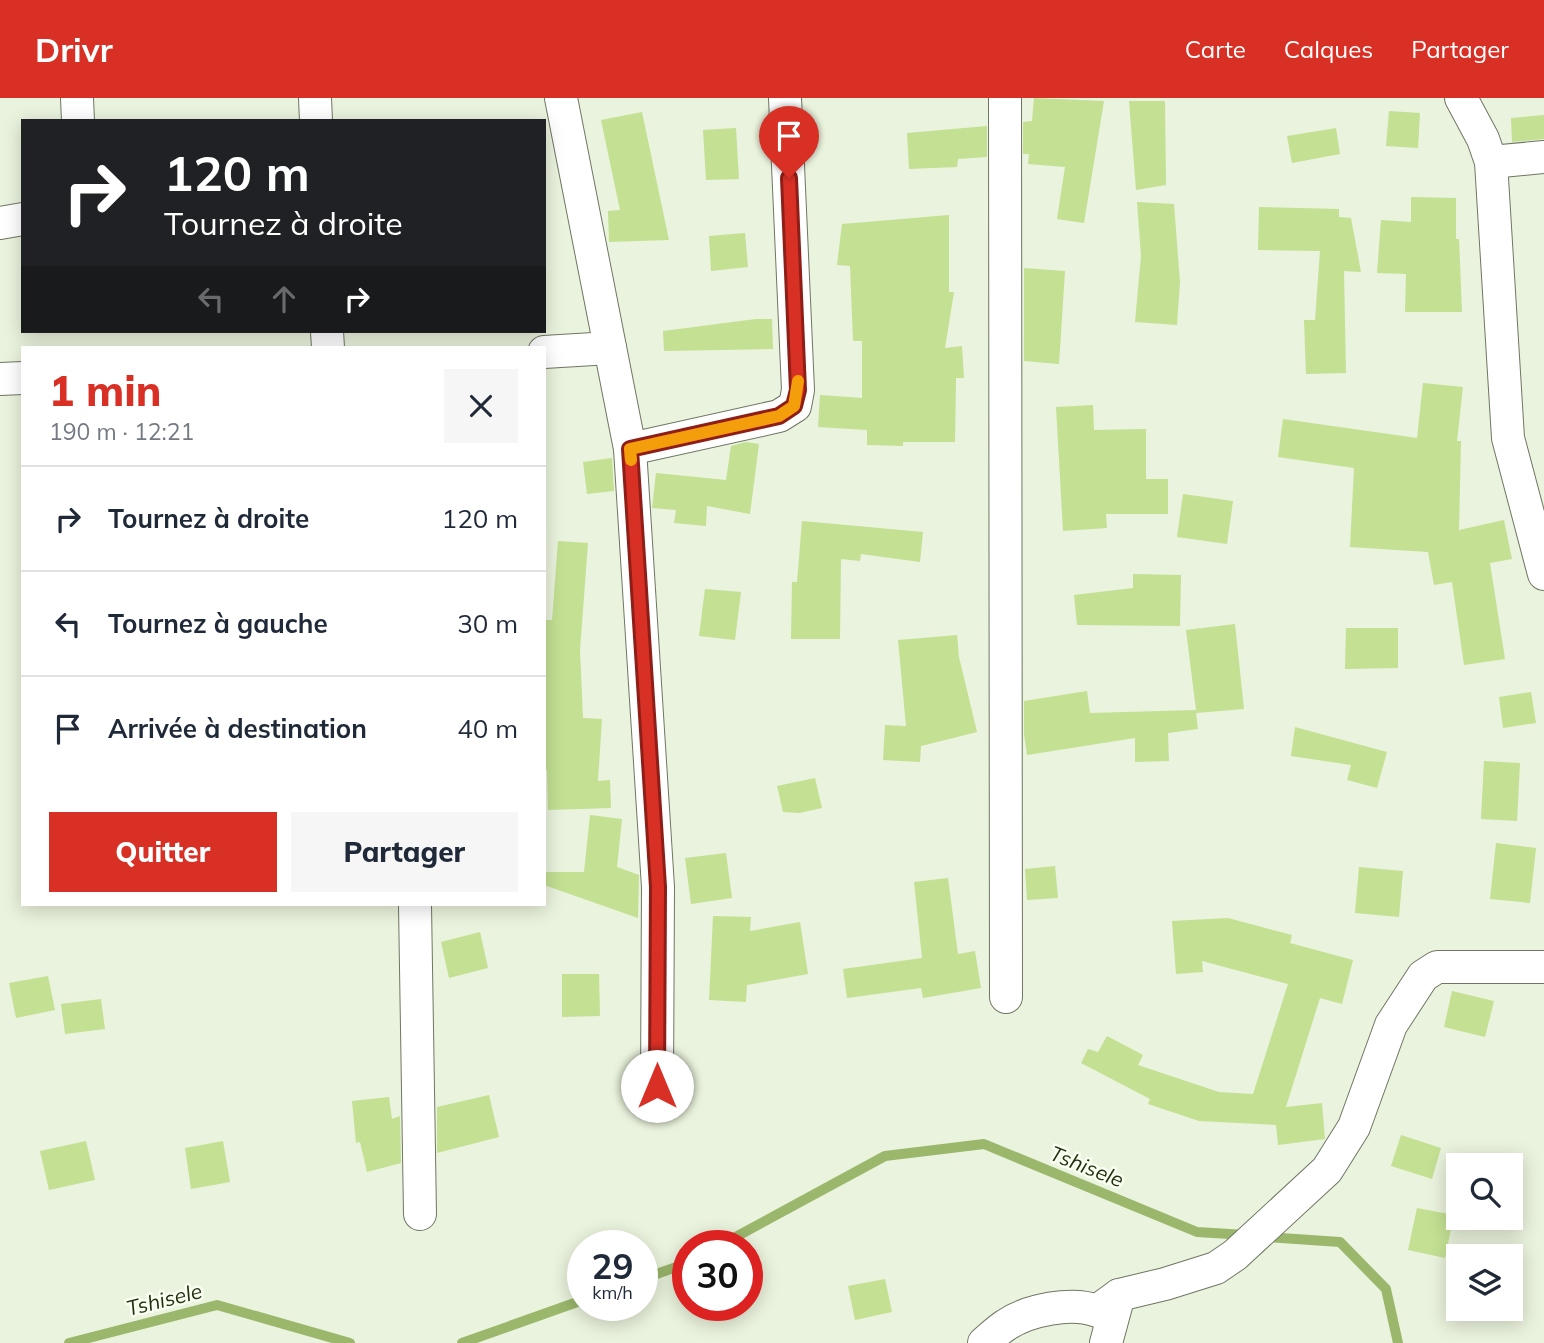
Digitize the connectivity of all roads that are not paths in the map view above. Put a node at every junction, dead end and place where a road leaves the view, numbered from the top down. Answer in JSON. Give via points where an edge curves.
{"nodes":[{"id":1,"x":77,"y":98,"type":"edge"},
{"id":2,"x":315,"y":98,"type":"edge"},
{"id":3,"x":561,"y":98,"type":"edge"},
{"id":4,"x":785,"y":98,"type":"edge"},
{"id":5,"x":1004,"y":98,"type":"edge"},
{"id":6,"x":1461,"y":98,"type":"edge"},
{"id":7,"x":78,"y":119,"type":"edge"},
{"id":8,"x":316,"y":119,"type":"edge"},
{"id":9,"x":1544,"y":157,"type":"edge"},
{"id":10,"x":1491,"y":162,"type":"junction"},
{"id":11,"x":21,"y":219,"type":"edge"},
{"id":12,"x":0,"y":223,"type":"edge"},
{"id":13,"x":610,"y":348,"type":"junction"},
{"id":14,"x":546,"y":352,"type":"edge"},
{"id":15,"x":21,"y":378,"type":"edge"},
{"id":16,"x":0,"y":379,"type":"edge"},
{"id":17,"x":630,"y":449,"type":"junction"},
{"id":18,"x":1544,"y":575,"type":"edge"},
{"id":19,"x":415,"y":906,"type":"edge"},
{"id":20,"x":1544,"y":967,"type":"edge"},
{"id":21,"x":1006,"y":997,"type":"dead end"},
{"id":22,"x":657,"y":1086,"type":"dead end"},
{"id":23,"x":420,"y":1214,"type":"dead end"},
{"id":24,"x":1119,"y":1295,"type":"junction"},
{"id":25,"x":984,"y":1343,"type":"edge"},
{"id":26,"x":1106,"y":1343,"type":"edge"}],
"edges":[{"from":1,"to":7,"type":"street"},
{"from":2,"to":8,"type":"street"},
{"from":3,"to":13,"type":"street"},
{"from":4,"to":17,"type":"street","via":[[798,390],[794,406],[779,416]]},
{"from":5,"to":21,"type":"street"},
{"from":6,"to":10,"type":"street"},
{"from":9,"to":10,"type":"street"},
{"from":10,"to":18,"type":"street","via":[[1508,438]]},
{"from":11,"to":12,"type":"street"},
{"from":13,"to":14,"type":"street"},
{"from":13,"to":17,"type":"street"},
{"from":15,"to":16,"type":"street"},
{"from":17,"to":22,"type":"street","via":[[658,887]]},
{"from":19,"to":23,"type":"street"},
{"from":20,"to":24,"type":"street","via":[[1437,967],[1423,976],[1391,1025],[1354,1127],[1327,1170],[1216,1268]]},
{"from":24,"to":25,"type":"street","via":[[1097,1311],[1086,1307],[1042,1310],[1007,1324]]},
{"from":24,"to":26,"type":"street"}]}
